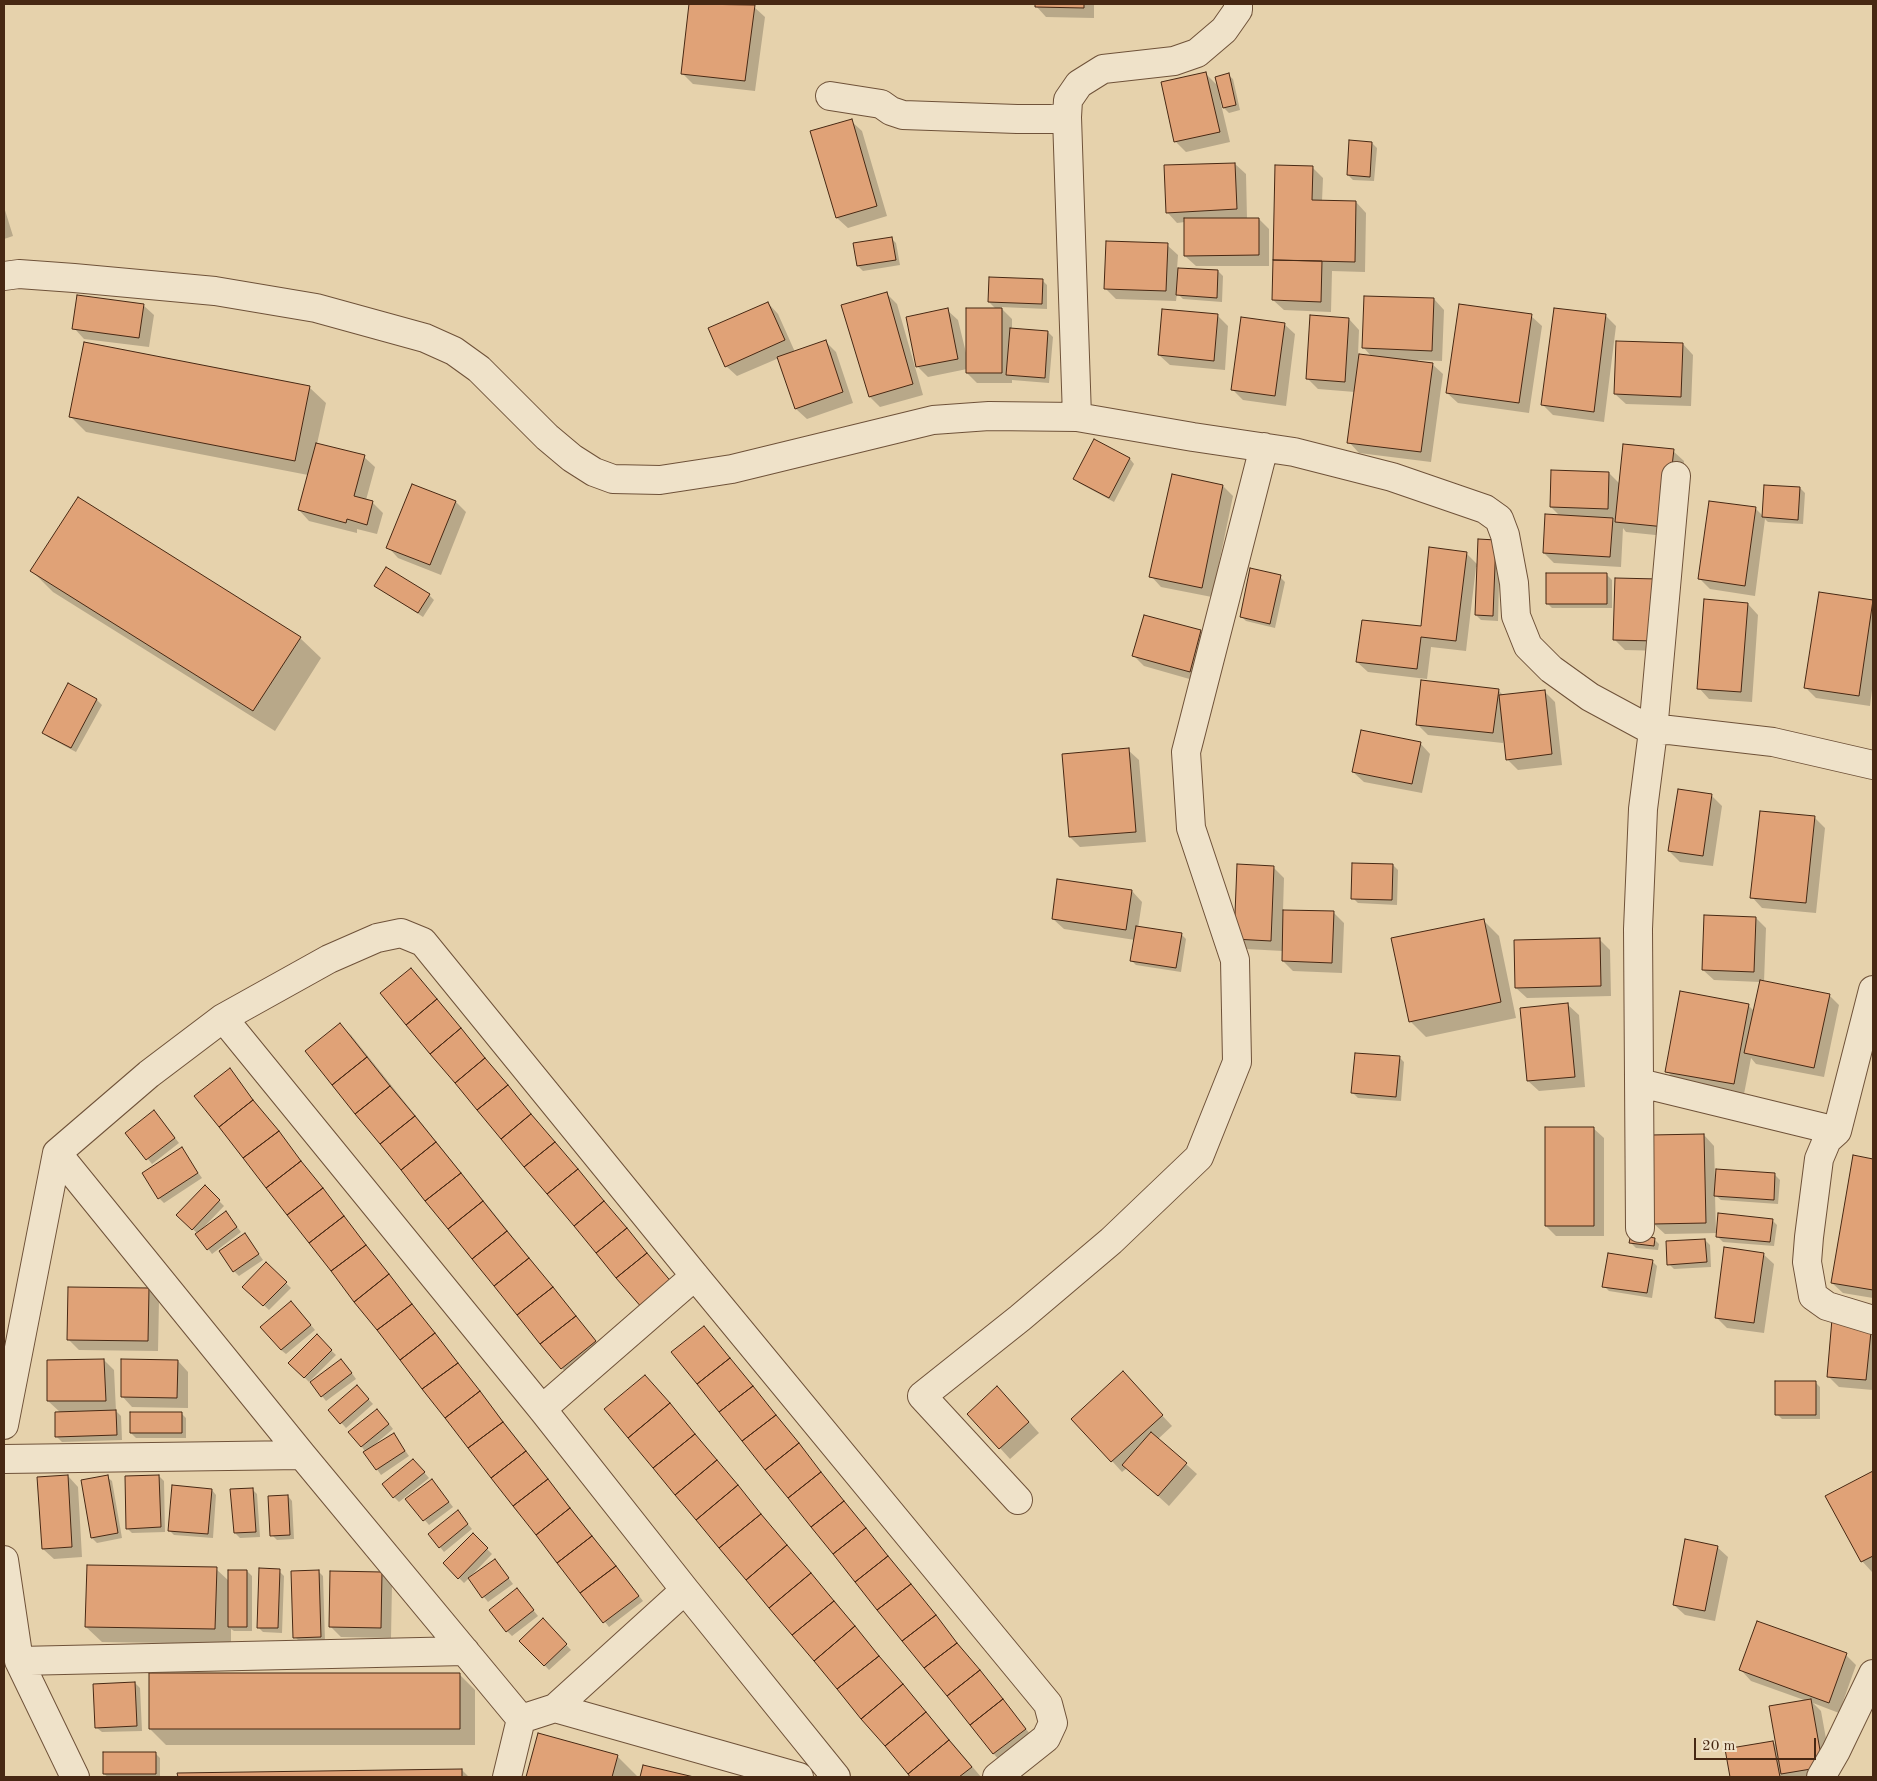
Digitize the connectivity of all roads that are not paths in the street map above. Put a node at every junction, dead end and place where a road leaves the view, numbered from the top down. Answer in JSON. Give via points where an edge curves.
{"nodes":[{"id":1,"x":1238,"y":4,"type":"edge"},
{"id":2,"x":830,"y":96,"type":"dead end"},
{"id":3,"x":1067,"y":116,"type":"junction"},
{"id":4,"x":4,"y":276,"type":"edge"},
{"id":5,"x":1077,"y":417,"type":"junction"},
{"id":6,"x":1264,"y":447,"type":"junction"},
{"id":7,"x":1676,"y":476,"type":"dead end"},
{"id":8,"x":1653,"y":731,"type":"junction"},
{"id":9,"x":1873,"y":765,"type":"edge"},
{"id":10,"x":1873,"y":990,"type":"edge"},
{"id":11,"x":223,"y":1018,"type":"junction"},
{"id":12,"x":1640,"y":1083,"type":"junction"},
{"id":13,"x":1837,"y":1131,"type":"junction"},
{"id":14,"x":57,"y":1153,"type":"junction"},
{"id":15,"x":1640,"y":1228,"type":"dead end"},
{"id":16,"x":695,"y":1276,"type":"junction"},
{"id":17,"x":1873,"y":1320,"type":"edge"},
{"id":18,"x":542,"y":1409,"type":"junction"},
{"id":19,"x":4,"y":1425,"type":"edge"},
{"id":20,"x":302,"y":1455,"type":"junction"},
{"id":21,"x":4,"y":1460,"type":"edge"},
{"id":22,"x":1018,"y":1500,"type":"dead end"},
{"id":23,"x":4,"y":1560,"type":"edge"},
{"id":24,"x":685,"y":1590,"type":"junction"},
{"id":25,"x":465,"y":1651,"type":"junction"},
{"id":26,"x":19,"y":1661,"type":"junction"},
{"id":27,"x":1873,"y":1674,"type":"edge"},
{"id":28,"x":554,"y":1708,"type":"junction"},
{"id":29,"x":521,"y":1718,"type":"junction"},
{"id":30,"x":724,"y":1766,"type":"edge"},
{"id":31,"x":75,"y":1777,"type":"edge"},
{"id":32,"x":507,"y":1777,"type":"edge"},
{"id":33,"x":799,"y":1777,"type":"edge"},
{"id":34,"x":836,"y":1777,"type":"edge"},
{"id":35,"x":997,"y":1777,"type":"edge"},
{"id":36,"x":1821,"y":1777,"type":"edge"}],
"edges":[{"from":1,"to":3,"type":"street","via":[[1238,10],[1224,30],[1197,53],[1174,61],[1103,69],[1080,84],[1068,100]]},
{"from":2,"to":3,"type":"street","via":[[882,104],[903,115]]},
{"from":3,"to":5,"type":"street"},
{"from":4,"to":5,"type":"street","via":[[20,274],[215,291],[316,308],[425,338],[454,351],[479,369],[572,458],[613,479],[660,480],[732,469],[933,420],[989,416]]},
{"from":5,"to":6,"type":"street"},
{"from":6,"to":8,"type":"street","via":[[1392,477],[1485,509],[1499,519],[1514,583],[1516,616],[1528,646],[1552,669],[1590,697]]},
{"from":6,"to":22,"type":"street","via":[[1186,752],[1191,828],[1236,960],[1237,1062],[1199,1157],[1111,1241],[922,1396]]},
{"from":7,"to":8,"type":"street"},
{"from":8,"to":9,"type":"street","via":[[1773,742]]},
{"from":8,"to":12,"type":"street","via":[[1643,809],[1638,929]]},
{"from":10,"to":13,"type":"street"},
{"from":11,"to":14,"type":"street","via":[[149,1074]]},
{"from":11,"to":16,"type":"street","via":[[329,958],[377,938],[401,933],[423,942]]},
{"from":11,"to":18,"type":"street"},
{"from":12,"to":13,"type":"street"},
{"from":12,"to":15,"type":"street"},
{"from":13,"to":17,"type":"street","via":[[1827,1140],[1819,1159],[1808,1237],[1807,1262],[1813,1296],[1827,1306]]},
{"from":14,"to":19,"type":"street"},
{"from":14,"to":20,"type":"street"},
{"from":16,"to":18,"type":"street"},
{"from":16,"to":35,"type":"street","via":[[1048,1704],[1053,1723],[1046,1738]]},
{"from":18,"to":24,"type":"street"},
{"from":20,"to":21,"type":"street"},
{"from":20,"to":25,"type":"street"},
{"from":23,"to":26,"type":"street"},
{"from":24,"to":28,"type":"street"},
{"from":24,"to":34,"type":"street"},
{"from":25,"to":26,"type":"street"},
{"from":25,"to":29,"type":"street"},
{"from":26,"to":31,"type":"street"},
{"from":27,"to":36,"type":"street"},
{"from":28,"to":29,"type":"street"},
{"from":28,"to":30,"type":"street"},
{"from":29,"to":32,"type":"street"},
{"from":30,"to":33,"type":"street"}]}
